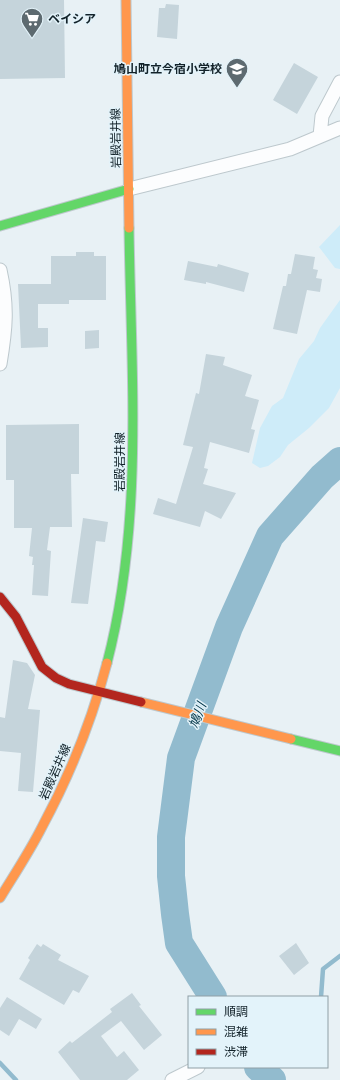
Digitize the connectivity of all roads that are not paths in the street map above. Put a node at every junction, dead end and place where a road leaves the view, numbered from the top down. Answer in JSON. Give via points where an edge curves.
{"nodes":[{"id":1,"x":126,"y":0,"type":"edge"},
{"id":2,"x":340,"y":82,"type":"edge"},
{"id":3,"x":340,"y":128,"type":"edge"},
{"id":4,"x":320,"y":136,"type":"junction"},
{"id":5,"x":129,"y":189,"type":"junction"},
{"id":6,"x":0,"y":226,"type":"edge"},
{"id":7,"x":0,"y":270,"type":"edge"},
{"id":8,"x":0,"y":364,"type":"edge"},
{"id":9,"x":0,"y":597,"type":"edge"},
{"id":10,"x":99,"y":692,"type":"junction"},
{"id":11,"x":340,"y":751,"type":"edge"},
{"id":12,"x":0,"y":898,"type":"edge"},
{"id":13,"x":196,"y":1068,"type":"edge"},
{"id":14,"x":172,"y":1080,"type":"edge"}],
"edges":[{"from":1,"to":5,"type":"main road","name":"岩殿岩井線"},
{"from":2,"to":4,"type":"street","via":[[322,116]]},
{"from":3,"to":4,"type":"street"},
{"from":4,"to":5,"type":"street","via":[[290,149]]},
{"from":5,"to":6,"type":"main road"},
{"from":5,"to":10,"type":"main road","name":"岩殿岩井線","via":[[134,476],[127,562],[113,639]]},
{"from":7,"to":8,"type":"street","via":[[6,296],[5,331]]},
{"from":9,"to":10,"type":"main road","via":[[16,617],[42,667],[69,684]]},
{"from":10,"to":11,"type":"main road"},
{"from":10,"to":12,"type":"main road","name":"岩殿岩井線","via":[[59,794]]},
{"from":13,"to":14,"type":"street"}]}
